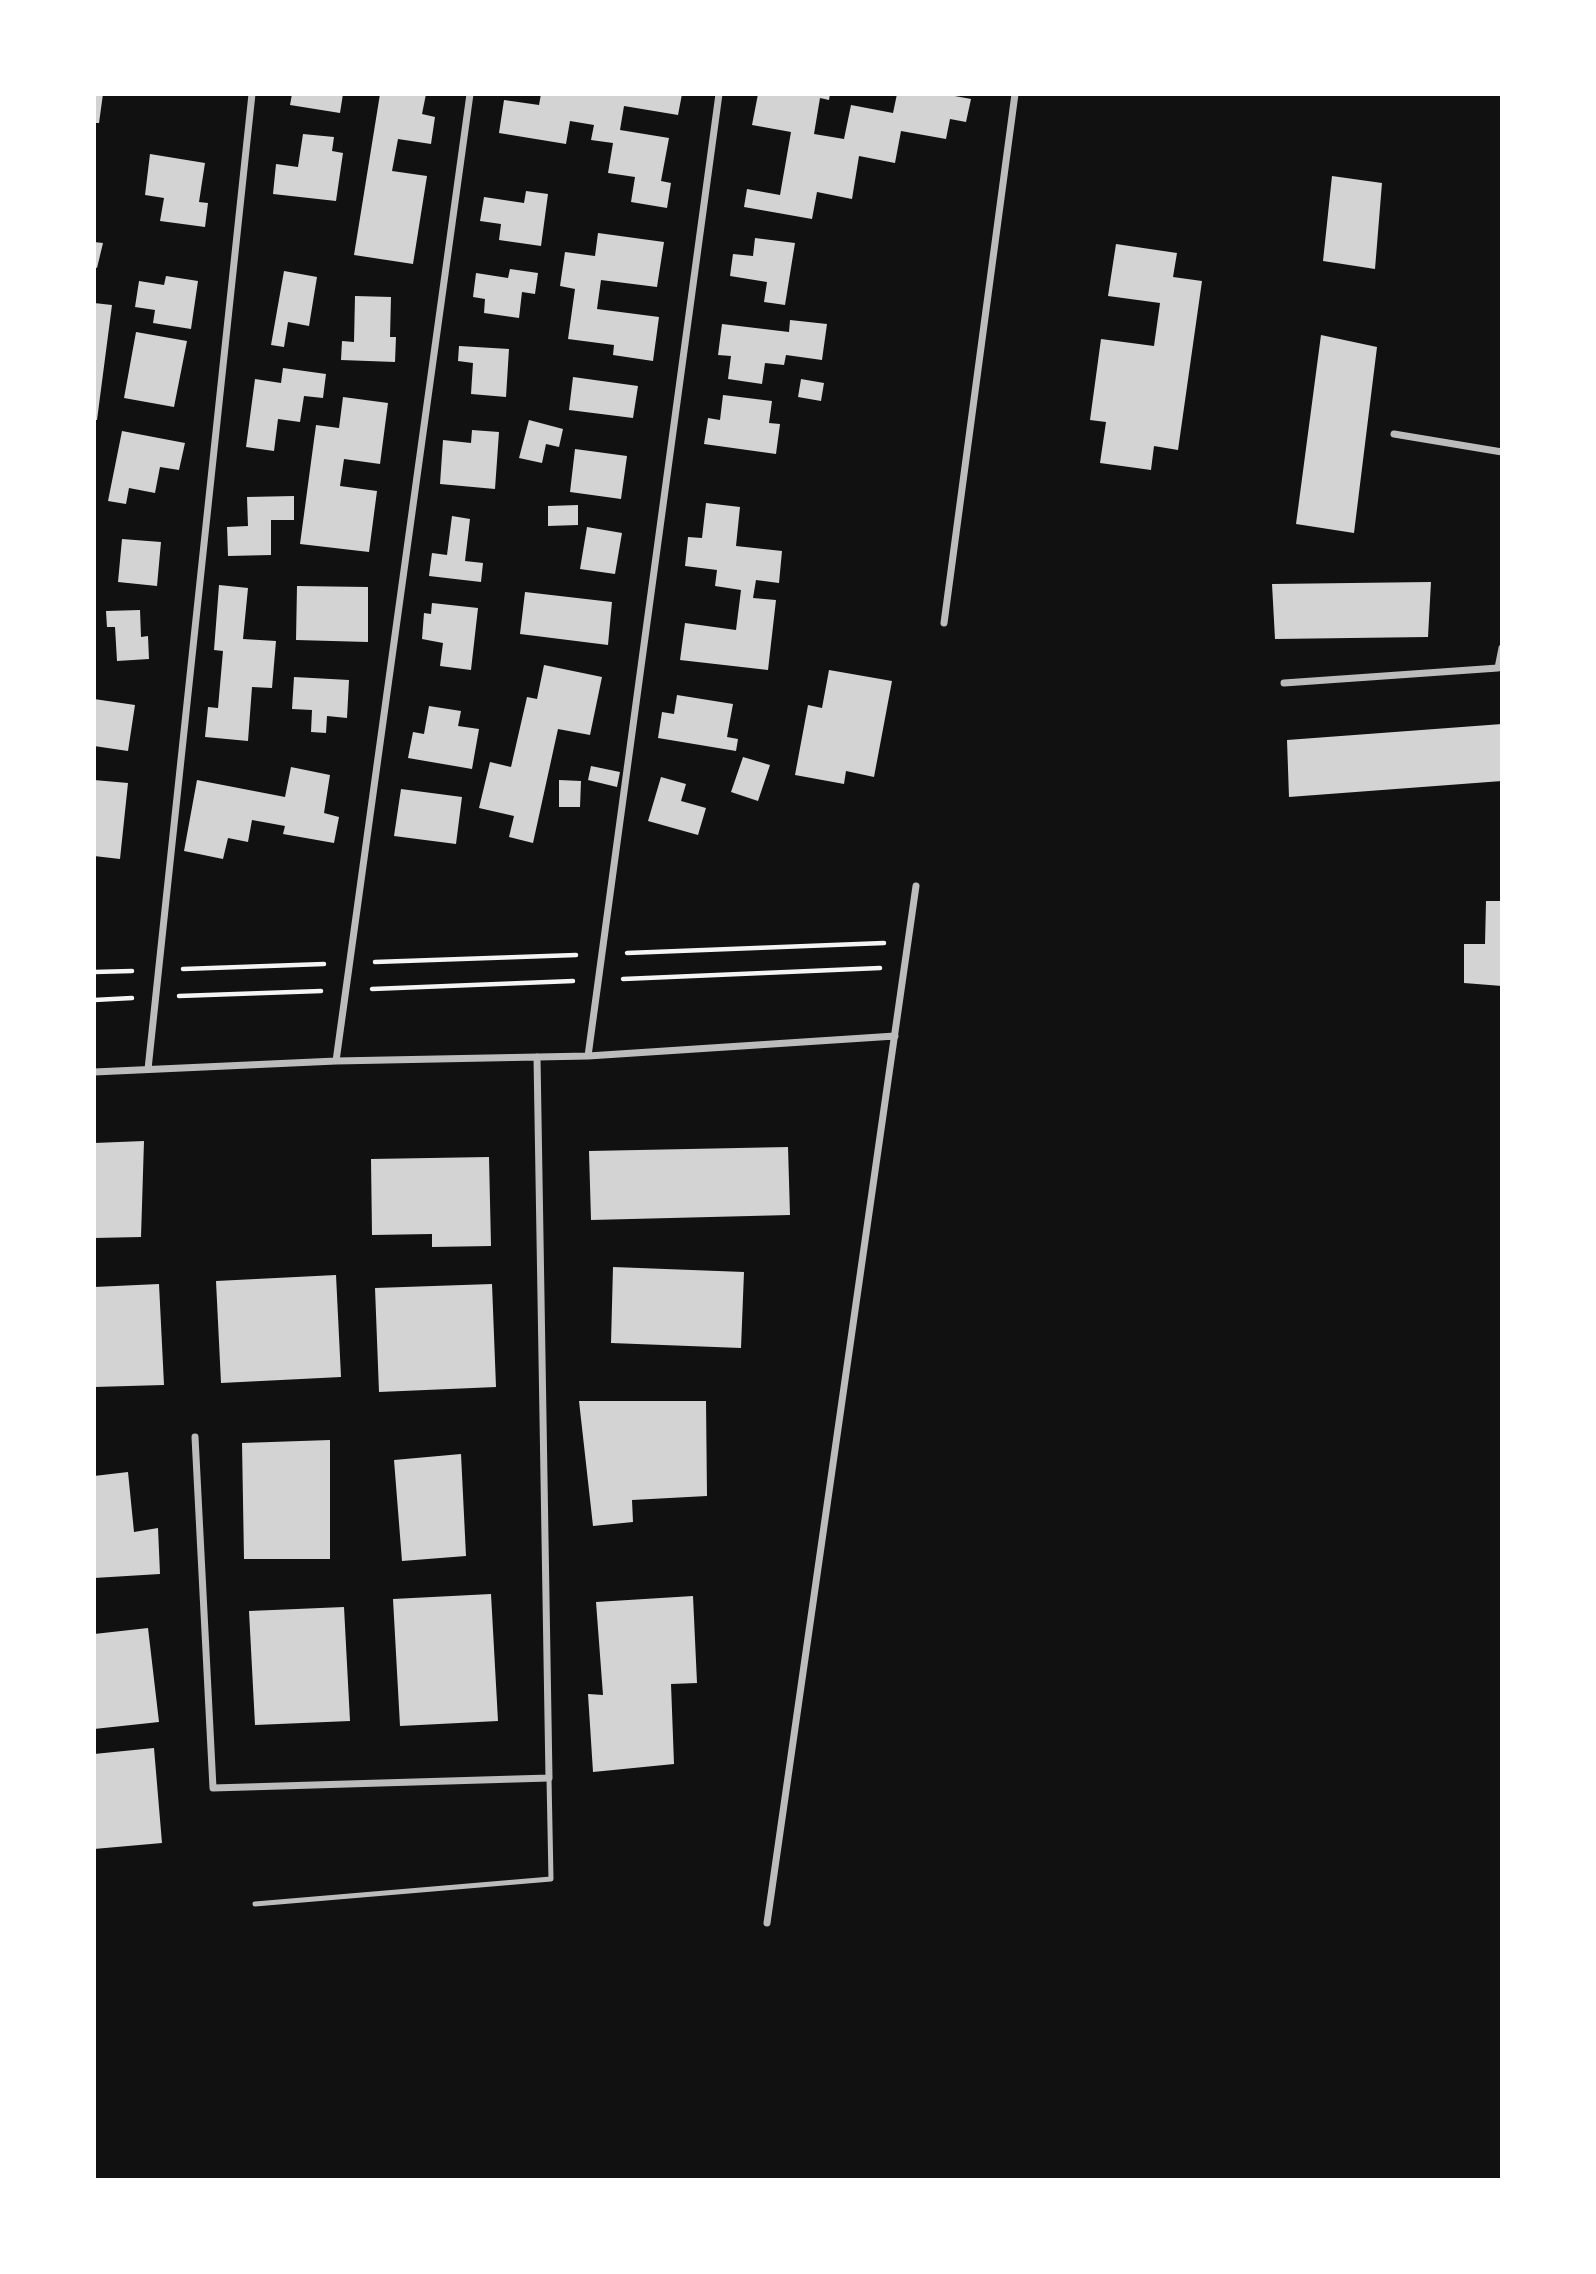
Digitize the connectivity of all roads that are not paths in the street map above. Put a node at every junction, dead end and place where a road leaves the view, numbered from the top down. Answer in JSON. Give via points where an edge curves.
{"nodes":[{"id":1,"x":252,"y":94,"type":"edge"},
{"id":2,"x":470,"y":94,"type":"edge"},
{"id":3,"x":719,"y":94,"type":"edge"},
{"id":4,"x":1016,"y":94,"type":"edge"},
{"id":5,"x":1394,"y":434,"type":"dead end"},
{"id":6,"x":1502,"y":452,"type":"edge"},
{"id":7,"x":944,"y":623,"type":"dead end"},
{"id":8,"x":1502,"y":648,"type":"edge"},
{"id":9,"x":1284,"y":683,"type":"dead end"},
{"id":10,"x":916,"y":886,"type":"dead end"},
{"id":11,"x":895,"y":1036,"type":"junction"},
{"id":12,"x":588,"y":1056,"type":"junction"},
{"id":13,"x":537,"y":1057,"type":"junction"},
{"id":14,"x":335,"y":1061,"type":"junction"},
{"id":15,"x":148,"y":1069,"type":"junction"},
{"id":16,"x":94,"y":1072,"type":"edge"},
{"id":17,"x":195,"y":1437,"type":"dead end"},
{"id":18,"x":550,"y":1777,"type":"junction"},
{"id":19,"x":255,"y":1904,"type":"dead end"},
{"id":20,"x":767,"y":1923,"type":"dead end"}],
"edges":[{"from":1,"to":15,"type":"street"},
{"from":2,"to":14,"type":"street"},
{"from":3,"to":12,"type":"street"},
{"from":4,"to":7,"type":"street"},
{"from":5,"to":6,"type":"street"},
{"from":8,"to":9,"type":"street","via":[[1498,668]]},
{"from":10,"to":11,"type":"street"},
{"from":11,"to":12,"type":"street"},
{"from":11,"to":20,"type":"street"},
{"from":12,"to":13,"type":"street"},
{"from":13,"to":14,"type":"street"},
{"from":13,"to":18,"type":"street"},
{"from":14,"to":15,"type":"street"},
{"from":15,"to":16,"type":"street"},
{"from":17,"to":18,"type":"street","via":[[213,1788]]},
{"from":18,"to":19,"type":"lane","via":[[551,1879]]}]}
